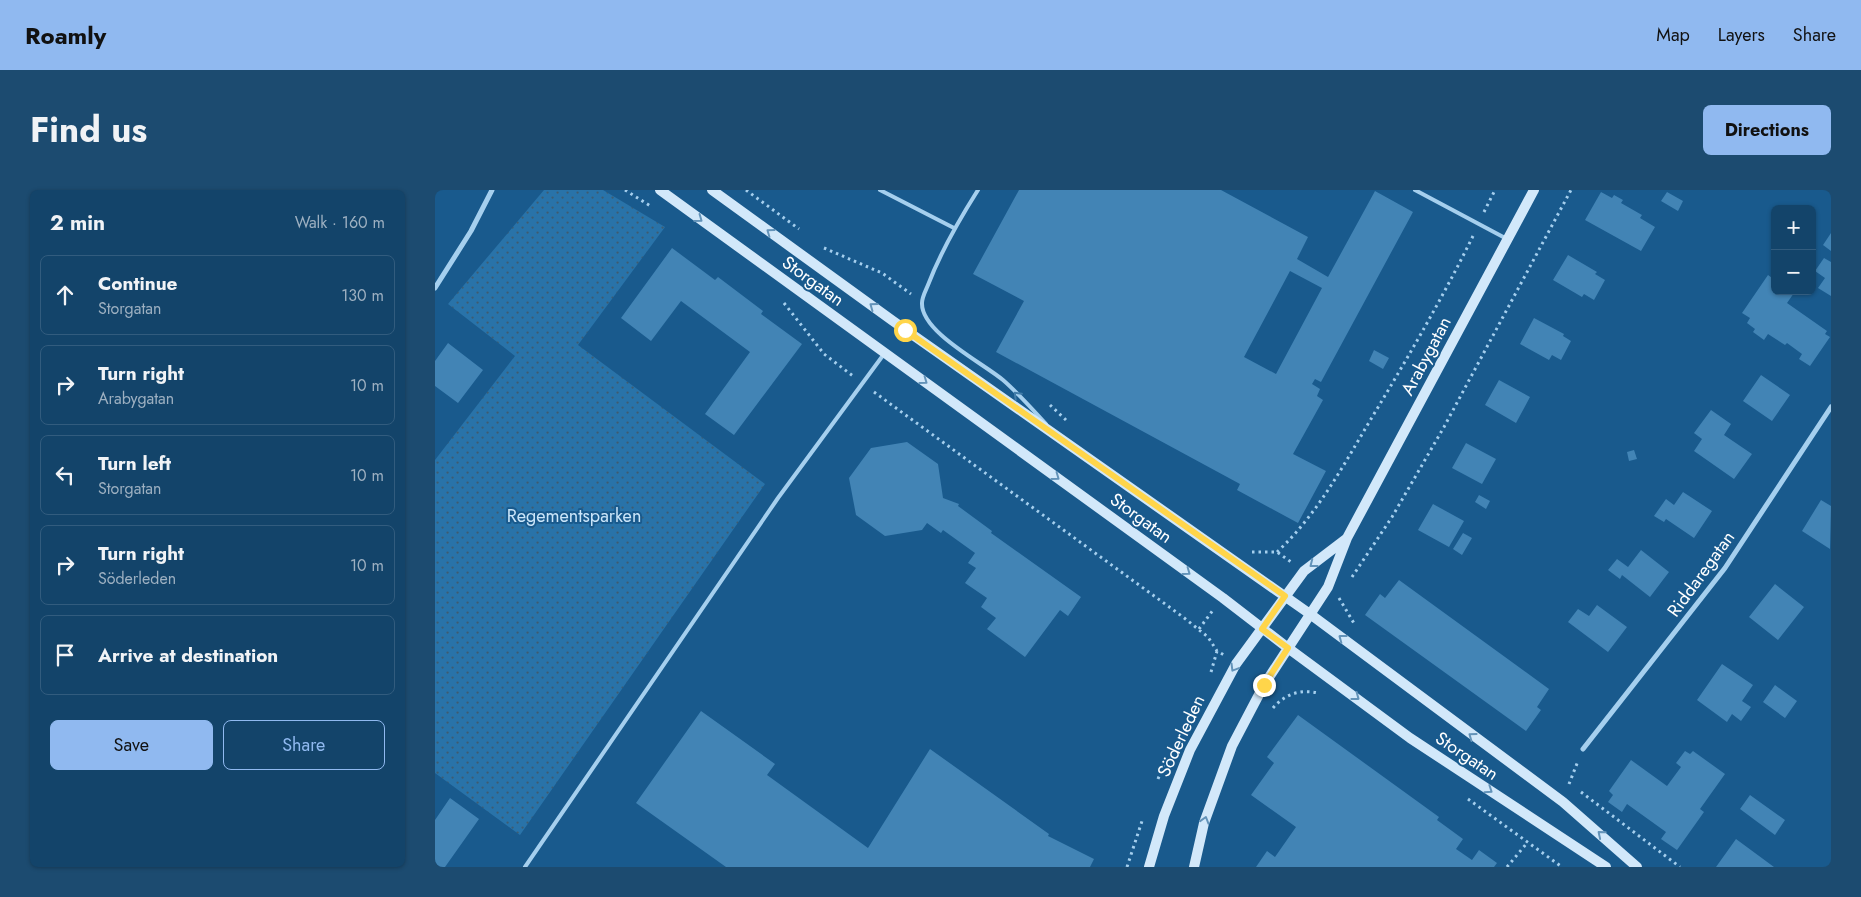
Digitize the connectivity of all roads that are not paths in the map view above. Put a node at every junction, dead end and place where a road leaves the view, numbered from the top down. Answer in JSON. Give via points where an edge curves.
{"nodes":[{"id":1,"x":493,"y":190,"type":"edge"},
{"id":2,"x":659,"y":190,"type":"edge"},
{"id":3,"x":712,"y":190,"type":"edge"},
{"id":4,"x":880,"y":190,"type":"edge"},
{"id":5,"x":978,"y":190,"type":"edge"},
{"id":6,"x":1415,"y":190,"type":"edge"},
{"id":7,"x":1534,"y":190,"type":"edge"},
{"id":8,"x":954,"y":228,"type":"junction"},
{"id":9,"x":1507,"y":239,"type":"junction"},
{"id":10,"x":435,"y":288,"type":"edge"},
{"id":11,"x":885,"y":353,"type":"junction"},
{"id":12,"x":1831,"y":407,"type":"edge"},
{"id":13,"x":1064,"y":442,"type":"junction"},
{"id":14,"x":1347,"y":538,"type":"junction"},
{"id":15,"x":1285,"y":596,"type":"junction"},
{"id":16,"x":1310,"y":614,"type":"junction"},
{"id":17,"x":1262,"y":629,"type":"junction"},
{"id":18,"x":1288,"y":648,"type":"junction"},
{"id":19,"x":1583,"y":749,"type":"road end"},
{"id":20,"x":525,"y":867,"type":"edge"},
{"id":21,"x":1149,"y":867,"type":"edge"},
{"id":22,"x":1194,"y":867,"type":"edge"},
{"id":23,"x":1607,"y":867,"type":"edge"},
{"id":24,"x":1637,"y":867,"type":"edge"}],
"edges":[{"from":1,"to":10,"type":"street"},
{"from":2,"to":11,"type":"main road","name":"Storgatan","one_way":true},
{"from":13,"to":3,"type":"main road","name":"Storgatan","one_way":true},
{"from":4,"to":8,"type":"lane"},
{"from":5,"to":8,"type":"lane"},
{"from":6,"to":9,"type":"lane"},
{"from":7,"to":9,"type":"main road","name":"Arabygatan"},
{"from":13,"to":8,"type":"lane","one_way":true,"via":[[1003,380],[933,327],[925,315],[922,302]]},
{"from":9,"to":14,"type":"main road","name":"Arabygatan"},
{"from":11,"to":17,"type":"main road","name":"Storgatan","one_way":true},
{"from":11,"to":20,"type":"lane","via":[[778,498]]},
{"from":12,"to":19,"type":"street","name":"Riddaregatan","via":[[1725,568]]},
{"from":13,"to":15,"type":"main road","name":"Storgatan"},
{"from":14,"to":15,"type":"main road","name":"Arabygatan","one_way":true,"via":[[1304,571]]},
{"from":14,"to":16,"type":"main road","name":"Arabygatan","via":[[1328,587]]},
{"from":15,"to":16,"type":"main road","name":"Storgatan"},
{"from":15,"to":17,"type":"main road","name":"Arabygatan"},
{"from":16,"to":18,"type":"main road","name":"Arabygatan"},
{"from":24,"to":16,"type":"main road","name":"Storgatan","one_way":true,"via":[[1563,802]]},
{"from":17,"to":18,"type":"main road","name":"Storgatan"},
{"from":17,"to":21,"type":"main road","name":"Söderleden","one_way":true,"via":[[1236,664],[1201,728],[1164,816]]},
{"from":22,"to":18,"type":"main road","one_way":true,"via":[[1204,823],[1232,746]]},
{"from":18,"to":23,"type":"main road","name":"Storgatan","one_way":true,"via":[[1410,738]]}]}
